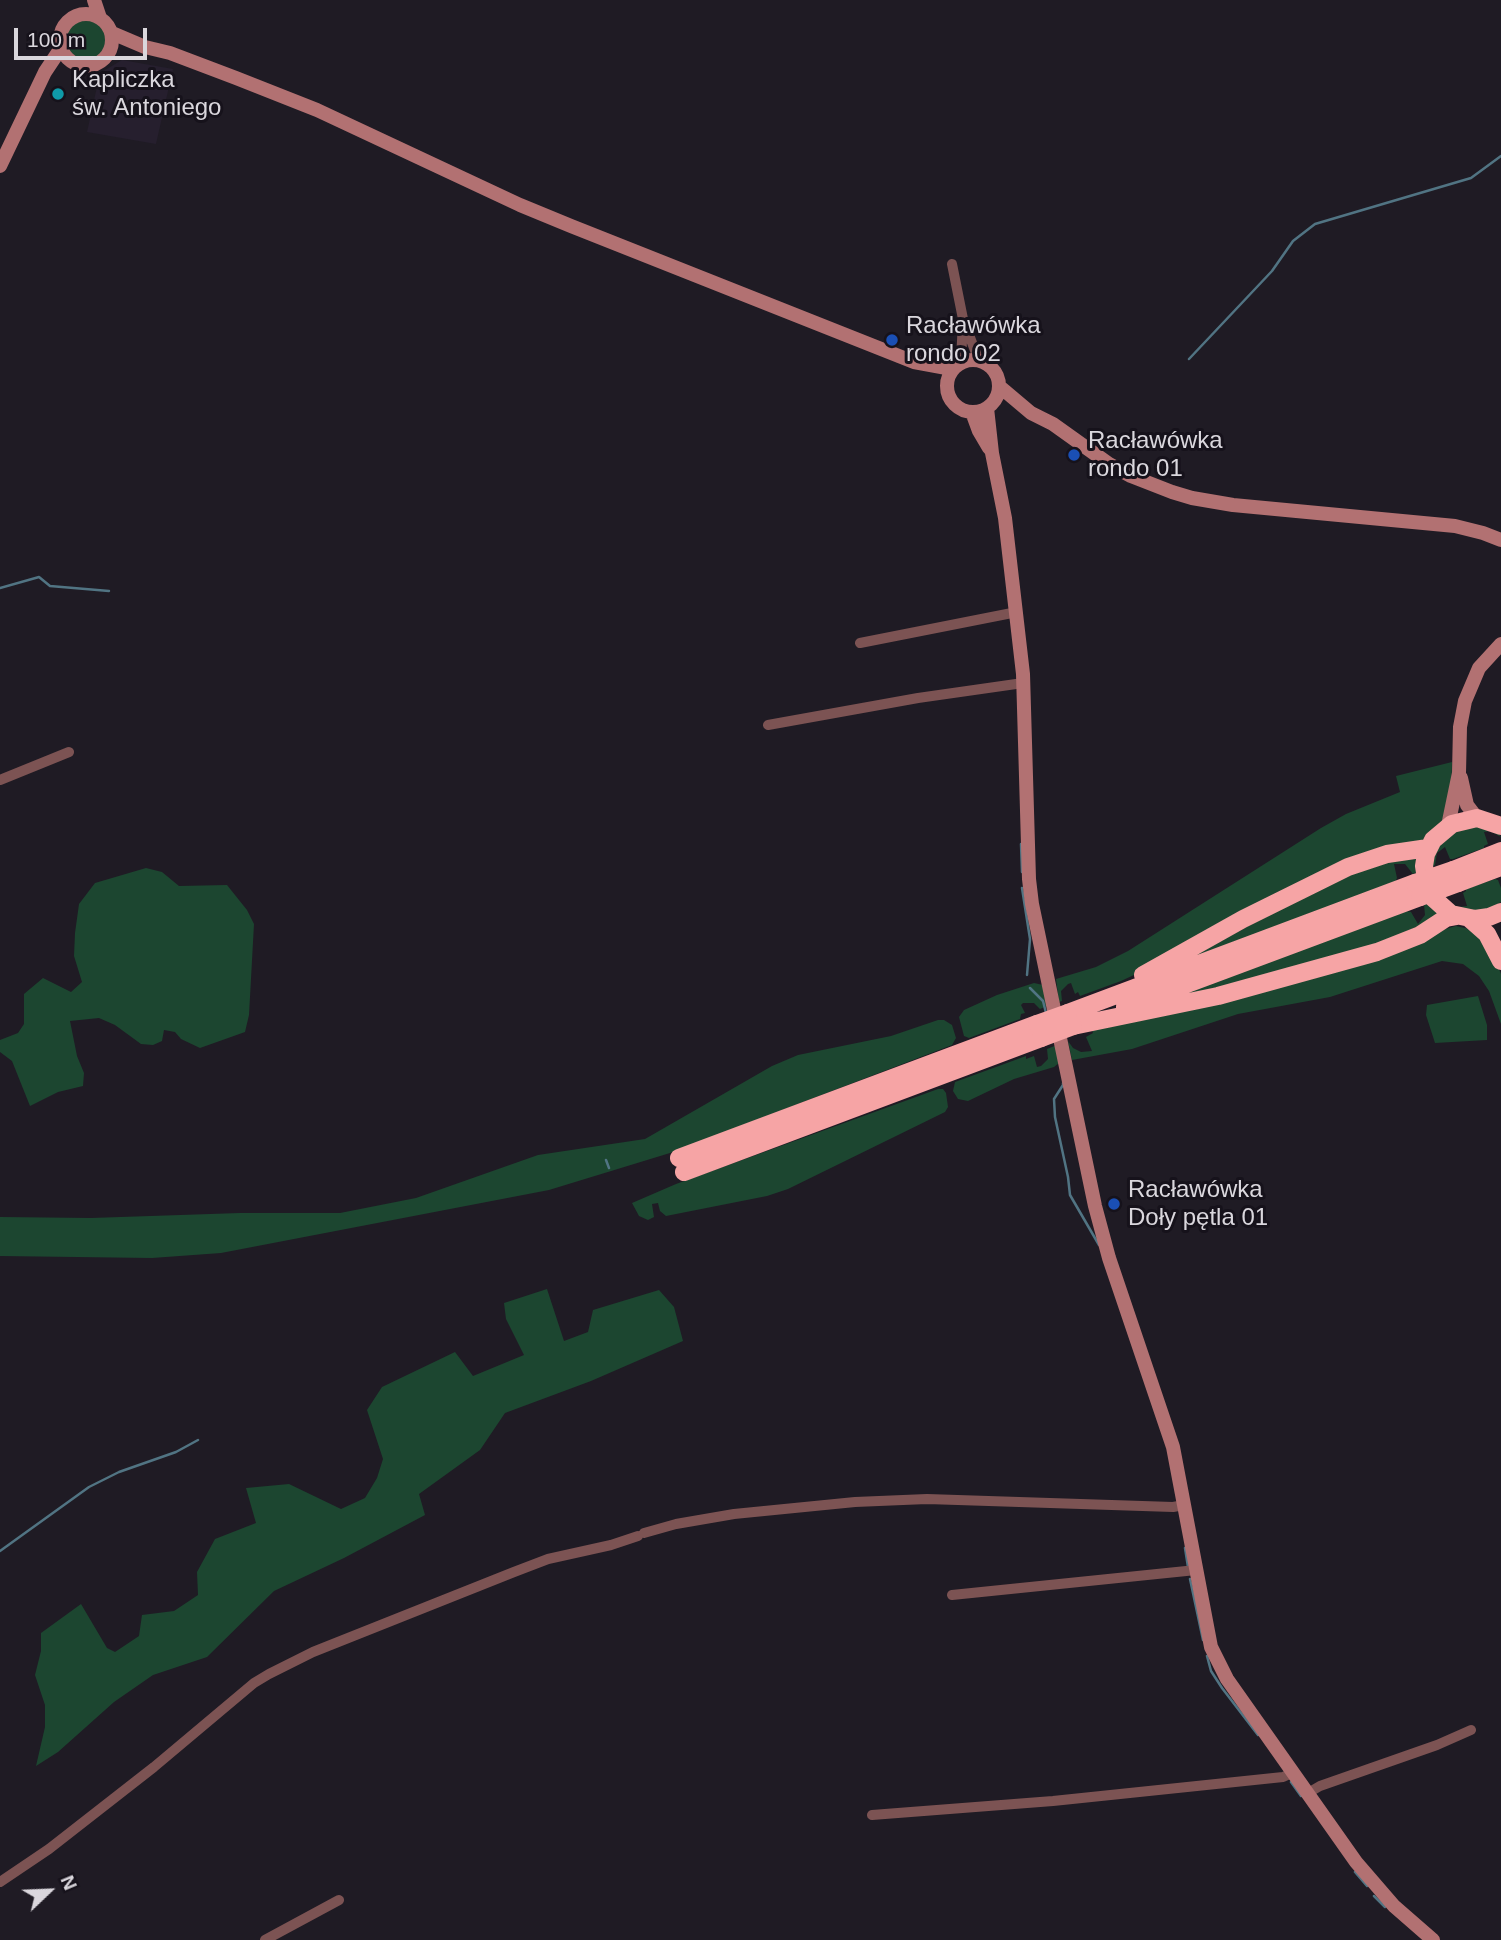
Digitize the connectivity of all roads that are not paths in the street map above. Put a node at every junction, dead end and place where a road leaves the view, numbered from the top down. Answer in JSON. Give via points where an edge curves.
{"nodes":[{"id":1,"x":72,"y":0,"type":"edge"},
{"id":2,"x":94,"y":0,"type":"edge"},
{"id":3,"x":71,"y":18,"type":"junction"},
{"id":4,"x":100,"y":18,"type":"junction"},
{"id":5,"x":111,"y":33,"type":"junction"},
{"id":6,"x":145,"y":47,"type":"junction"},
{"id":7,"x":61,"y":48,"type":"junction"},
{"id":8,"x":110,"y":51,"type":"junction"},
{"id":9,"x":72,"y":62,"type":"junction"},
{"id":10,"x":41,"y":84,"type":"junction"},
{"id":11,"x":0,"y":166,"type":"edge"},
{"id":12,"x":952,"y":264,"type":"dead end"},
{"id":13,"x":963,"y":319,"type":"junction"},
{"id":14,"x":979,"y":360,"type":"junction"},
{"id":15,"x":914,"y":362,"type":"junction"},
{"id":16,"x":957,"y":366,"type":"junction"},
{"id":17,"x":947,"y":384,"type":"junction"},
{"id":18,"x":999,"y":386,"type":"junction"},
{"id":19,"x":983,"y":408,"type":"junction"},
{"id":20,"x":1031,"y":413,"type":"junction"},
{"id":21,"x":1501,"y":540,"type":"edge"},
{"id":22,"x":1017,"y":612,"type":"junction"},
{"id":23,"x":860,"y":643,"type":"dead end"},
{"id":24,"x":1501,"y":643,"type":"edge"},
{"id":25,"x":1023,"y":683,"type":"junction"},
{"id":26,"x":768,"y":725,"type":"dead end"},
{"id":27,"x":69,"y":752,"type":"dead end"},
{"id":28,"x":1459,"y":773,"type":"junction"},
{"id":29,"x":0,"y":780,"type":"edge"},
{"id":30,"x":1492,"y":821,"type":"edge"},
{"id":31,"x":1448,"y":826,"type":"junction"},
{"id":32,"x":1428,"y":848,"type":"junction"},
{"id":33,"x":1501,"y":851,"type":"edge"},
{"id":34,"x":1501,"y":867,"type":"edge"},
{"id":35,"x":1455,"y":876,"type":"junction"},
{"id":36,"x":1418,"y":890,"type":"junction"},
{"id":37,"x":1501,"y":912,"type":"edge"},
{"id":38,"x":1464,"y":918,"type":"junction"},
{"id":39,"x":1501,"y":961,"type":"edge"},
{"id":40,"x":1102,"y":1000,"type":"junction"},
{"id":41,"x":1070,"y":1019,"type":"junction"},
{"id":42,"x":682,"y":1165,"type":"dead end"},
{"id":43,"x":1184,"y":1505,"type":"junction"},
{"id":44,"x":1196,"y":1570,"type":"junction"},
{"id":45,"x":952,"y":1595,"type":"dead end"},
{"id":46,"x":1471,"y":1730,"type":"dead end"},
{"id":47,"x":1292,"y":1773,"type":"junction"},
{"id":48,"x":1308,"y":1793,"type":"junction"},
{"id":49,"x":872,"y":1815,"type":"dead end"},
{"id":50,"x":0,"y":1882,"type":"edge"},
{"id":51,"x":340,"y":1900,"type":"dead end"},
{"id":52,"x":265,"y":1940,"type":"edge"},
{"id":53,"x":1433,"y":1940,"type":"edge"}],
"edges":[{"from":1,"to":3,"type":"street"},
{"from":2,"to":4,"type":"street"},
{"from":3,"to":4,"type":"street","via":[[82,14]]},
{"from":3,"to":7,"type":"street","via":[[61,32]]},
{"from":4,"to":5,"type":"street"},
{"from":5,"to":6,"type":"street"},
{"from":5,"to":8,"type":"street"},
{"from":6,"to":8,"type":"street"},
{"from":6,"to":15,"type":"street","via":[[280,95],[520,205]]},
{"from":7,"to":9,"type":"street"},
{"from":7,"to":10,"type":"street"},
{"from":8,"to":9,"type":"street","via":[[94,65]]},
{"from":9,"to":10,"type":"street"},
{"from":10,"to":11,"type":"street"},
{"from":12,"to":13,"type":"street"},
{"from":13,"to":14,"type":"street"},
{"from":13,"to":16,"type":"street"},
{"from":14,"to":16,"type":"street"},
{"from":14,"to":18,"type":"street","via":[[992,368]]},
{"from":15,"to":16,"type":"street"},
{"from":15,"to":17,"type":"street"},
{"from":16,"to":17,"type":"street"},
{"from":17,"to":19,"type":"street","via":[[957,407]]},
{"from":18,"to":19,"type":"street","via":[[996,397]]},
{"from":18,"to":20,"type":"street"},
{"from":19,"to":20,"type":"street"},
{"from":19,"to":22,"type":"street","via":[[979,431],[992,453]]},
{"from":20,"to":21,"type":"street","via":[[1131,476],[1192,498],[1455,526]]},
{"from":22,"to":23,"type":"street"},
{"from":22,"to":25,"type":"street"},
{"from":24,"to":28,"type":"street","via":[[1479,668],[1465,701]]},
{"from":25,"to":26,"type":"street"},
{"from":25,"to":43,"type":"street","via":[[1029,879],[1039,942],[1095,1206],[1168,1427]]},
{"from":27,"to":29,"type":"street"},
{"from":28,"to":30,"type":"street","via":[[1467,805]]},
{"from":28,"to":31,"type":"street"},
{"from":30,"to":31,"type":"highway","via":[[1464,819]]},
{"from":31,"to":32,"type":"highway"},
{"from":32,"to":38,"type":"highway","via":[[1424,866],[1427,885],[1436,902]]},
{"from":32,"to":40,"type":"highway","via":[[1387,854],[1348,867],[1242,919]]},
{"from":33,"to":35,"type":"highway"},
{"from":34,"to":35,"type":"highway"},
{"from":35,"to":36,"type":"highway","bridge":true},
{"from":36,"to":40,"type":"highway"},
{"from":36,"to":41,"type":"highway"},
{"from":37,"to":38,"type":"highway"},
{"from":38,"to":39,"type":"highway","via":[[1487,934]]},
{"from":38,"to":41,"type":"highway","via":[[1446,918],[1420,935],[1377,952],[1218,996]]},
{"from":40,"to":41,"type":"highway"},
{"from":41,"to":42,"type":"highway","bridge":true},
{"from":43,"to":44,"type":"street"},
{"from":43,"to":50,"type":"street","via":[[927,1499],[855,1502],[676,1524],[548,1559],[313,1652],[254,1683],[154,1767]]},
{"from":44,"to":45,"type":"street"},
{"from":44,"to":47,"type":"street","via":[[1208,1638],[1219,1667]]},
{"from":46,"to":48,"type":"street"},
{"from":47,"to":48,"type":"street"},
{"from":47,"to":49,"type":"street","via":[[1067,1800]]},
{"from":48,"to":53,"type":"street","via":[[1377,1888]]},
{"from":51,"to":52,"type":"street"}]}
